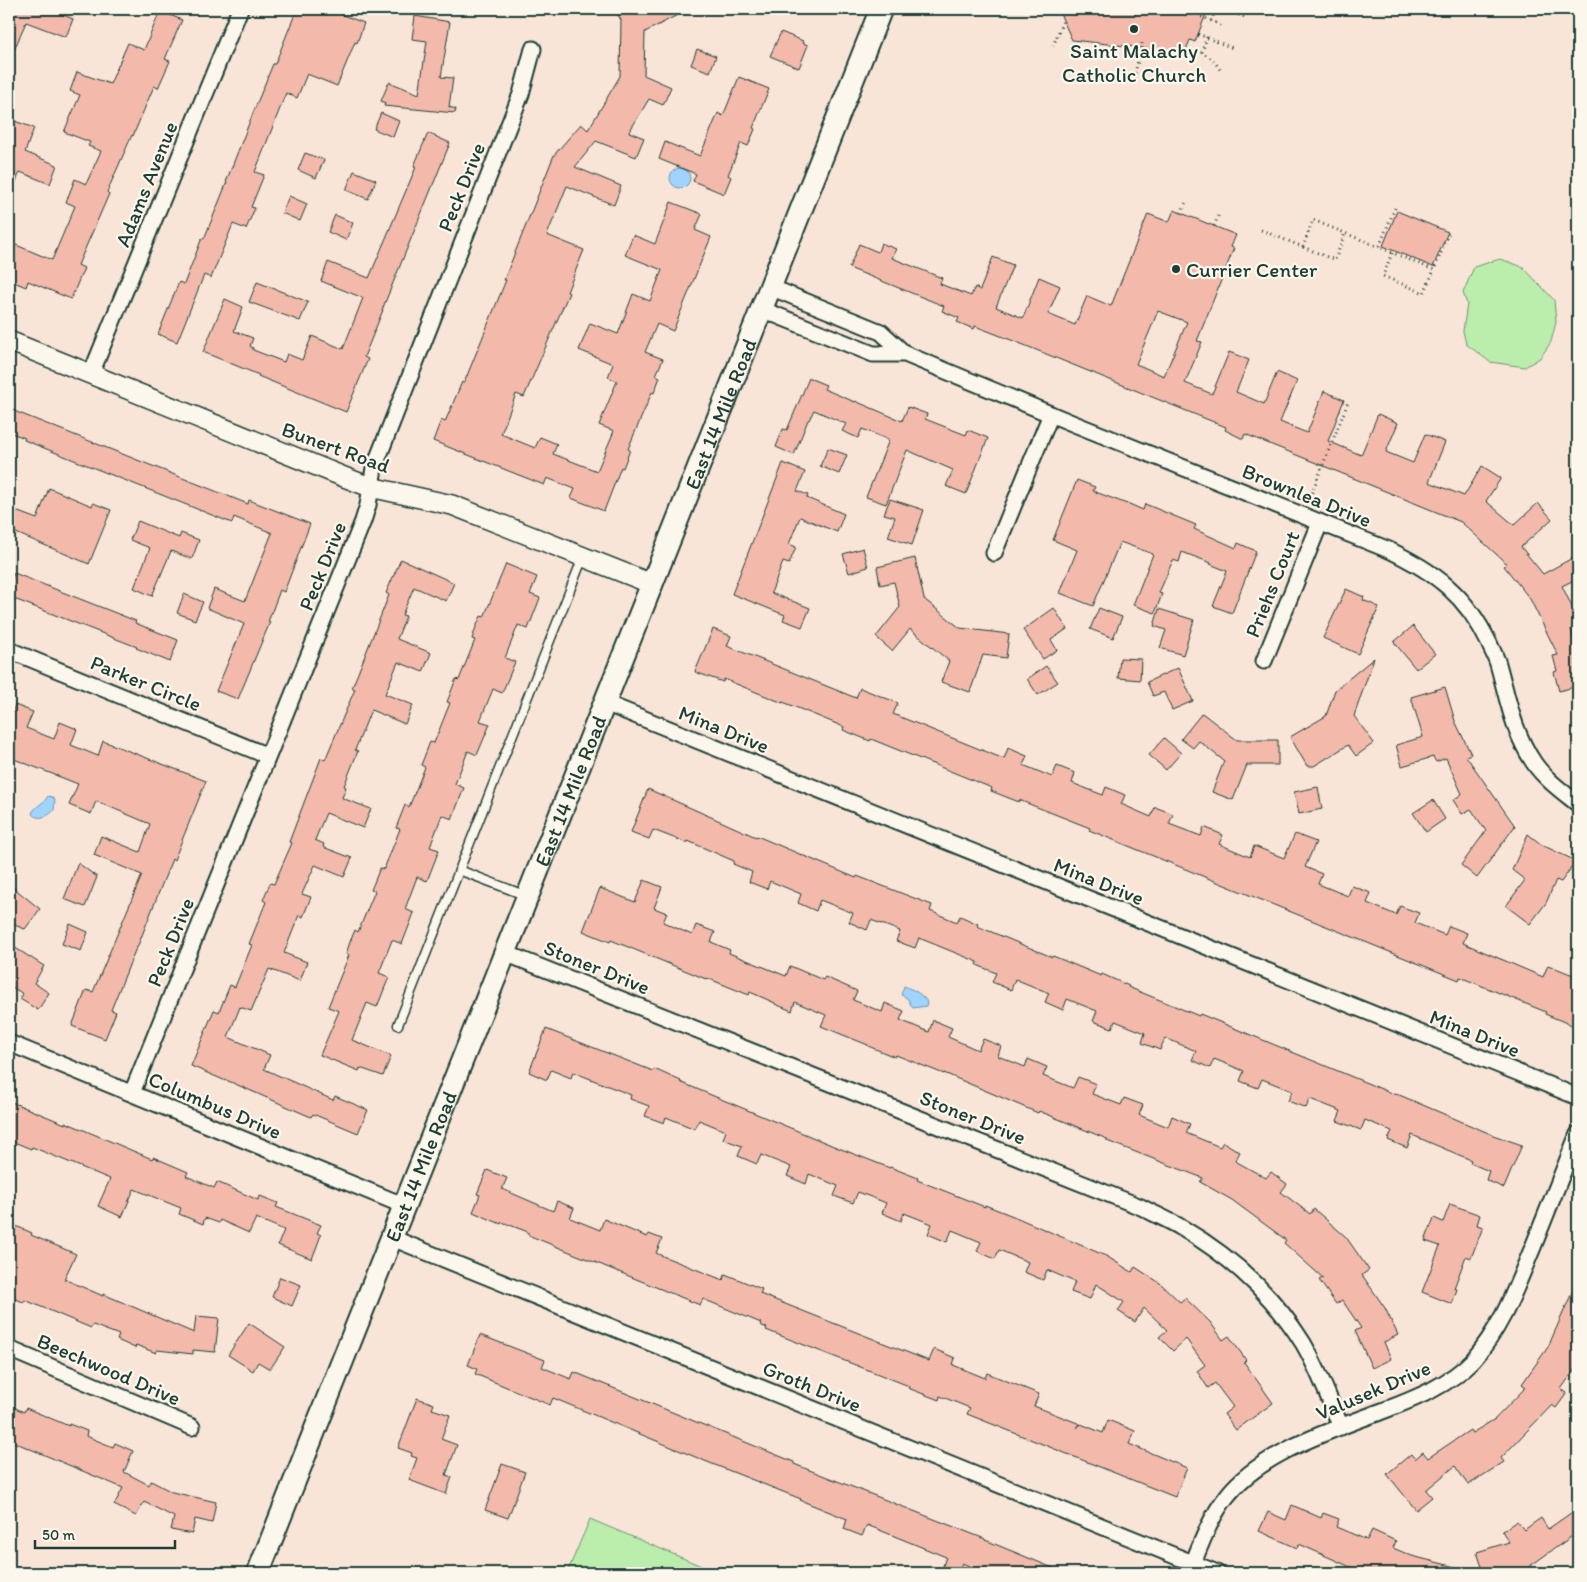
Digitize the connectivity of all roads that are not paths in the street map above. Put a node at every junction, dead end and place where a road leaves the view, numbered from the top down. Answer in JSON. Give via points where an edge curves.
{"nodes":[{"id":1,"x":240,"y":9,"type":"edge"},
{"id":2,"x":882,"y":9,"type":"edge"},
{"id":3,"x":533,"y":49,"type":"dead end"},
{"id":4,"x":770,"y":287,"type":"junction"},
{"id":5,"x":761,"y":310,"type":"junction"},
{"id":6,"x":9,"y":341,"type":"edge"},
{"id":7,"x":905,"y":354,"type":"junction"},
{"id":8,"x":91,"y":374,"type":"junction"},
{"id":9,"x":1051,"y":414,"type":"junction"},
{"id":10,"x":370,"y":487,"type":"junction"},
{"id":11,"x":1320,"y":523,"type":"junction"},
{"id":12,"x":994,"y":553,"type":"dead end"},
{"id":13,"x":583,"y":557,"type":"junction"},
{"id":14,"x":652,"y":584,"type":"junction"},
{"id":15,"x":9,"y":650,"type":"edge"},
{"id":16,"x":1264,"y":661,"type":"dead end"},
{"id":17,"x":605,"y":703,"type":"junction"},
{"id":18,"x":268,"y":756,"type":"junction"},
{"id":19,"x":1578,"y":804,"type":"edge"},
{"id":20,"x":459,"y":870,"type":"junction"},
{"id":21,"x":528,"y":897,"type":"junction"},
{"id":22,"x":505,"y":953,"type":"junction"},
{"id":23,"x":398,"y":1025,"type":"dead end"},
{"id":24,"x":9,"y":1043,"type":"edge"},
{"id":25,"x":132,"y":1093,"type":"junction"},
{"id":26,"x":1578,"y":1097,"type":"edge"},
{"id":27,"x":1578,"y":1134,"type":"edge"},
{"id":28,"x":405,"y":1206,"type":"junction"},
{"id":29,"x":392,"y":1238,"type":"junction"},
{"id":30,"x":9,"y":1350,"type":"edge"},
{"id":31,"x":192,"y":1427,"type":"dead end"},
{"id":32,"x":1341,"y":1427,"type":"junction"},
{"id":33,"x":1191,"y":1568,"type":"edge"},
{"id":34,"x":258,"y":1573,"type":"edge"},
{"id":35,"x":1217,"y":1573,"type":"edge"}],
"edges":[{"from":1,"to":8,"type":"street","name":"Adams Avenue"},
{"from":2,"to":4,"type":"main road","name":"East 14 Mile Road"},
{"from":3,"to":10,"type":"street","name":"Peck Drive","via":[[521,94],[382,445]]},
{"from":4,"to":5,"type":"main road","name":"East 14 Mile Road"},
{"from":4,"to":7,"type":"street","name":"Brownlea Drive","via":[[881,332]]},
{"from":5,"to":7,"type":"street","name":"Brownlea Drive","via":[[873,354]]},
{"from":5,"to":14,"type":"main road","name":"East 14 Mile Road"},
{"from":6,"to":8,"type":"street","name":"Bunert Road"},
{"from":7,"to":9,"type":"street","name":"Brownlea Drive"},
{"from":8,"to":10,"type":"street","name":"Bunert Road"},
{"from":9,"to":11,"type":"street","name":"Brownlea Drive"},
{"from":9,"to":12,"type":"street"},
{"from":10,"to":13,"type":"street","name":"Bunert Road","via":[[452,505]]},
{"from":10,"to":18,"type":"street","name":"Peck Drive","via":[[363,521]]},
{"from":11,"to":16,"type":"street","name":"Priehs Court"},
{"from":11,"to":19,"type":"street","name":"Brownlea Drive","via":[[1410,560],[1448,586],[1463,601],[1483,630],[1498,662],[1518,734],[1535,764]]},
{"from":13,"to":14,"type":"street","name":"Bunert Road"},
{"from":13,"to":20,"type":"lane"},
{"from":14,"to":17,"type":"main road","name":"East 14 Mile Road"},
{"from":15,"to":18,"type":"street","name":"Parker Circle"},
{"from":17,"to":21,"type":"main road","name":"East 14 Mile Road"},
{"from":17,"to":26,"type":"street","name":"Mina Drive"},
{"from":18,"to":25,"type":"street","name":"Peck Drive"},
{"from":20,"to":21,"type":"lane"},
{"from":20,"to":23,"type":"lane"},
{"from":21,"to":22,"type":"main road","name":"East 14 Mile Road"},
{"from":22,"to":28,"type":"main road","name":"East 14 Mile Road"},
{"from":22,"to":32,"type":"street","name":"Stoner Drive","via":[[1141,1207],[1181,1227],[1231,1261],[1280,1312],[1303,1344]]},
{"from":24,"to":25,"type":"street","name":"Columbus Drive"},
{"from":25,"to":28,"type":"street","name":"Columbus Drive"},
{"from":27,"to":32,"type":"street","name":"Valusek Drive","via":[[1506,1313],[1472,1360],[1448,1381],[1415,1399]]},
{"from":28,"to":29,"type":"main road","name":"East 14 Mile Road"},
{"from":29,"to":33,"type":"street","name":"Groth Drive"},
{"from":29,"to":34,"type":"main road","name":"East 14 Mile Road"},
{"from":30,"to":31,"type":"street","name":"Beechwood Drive"},
{"from":32,"to":33,"type":"street","name":"Valusek Drive","via":[[1265,1462],[1240,1481],[1208,1525]]},
{"from":33,"to":35,"type":"street","name":"Groth Drive"}]}
